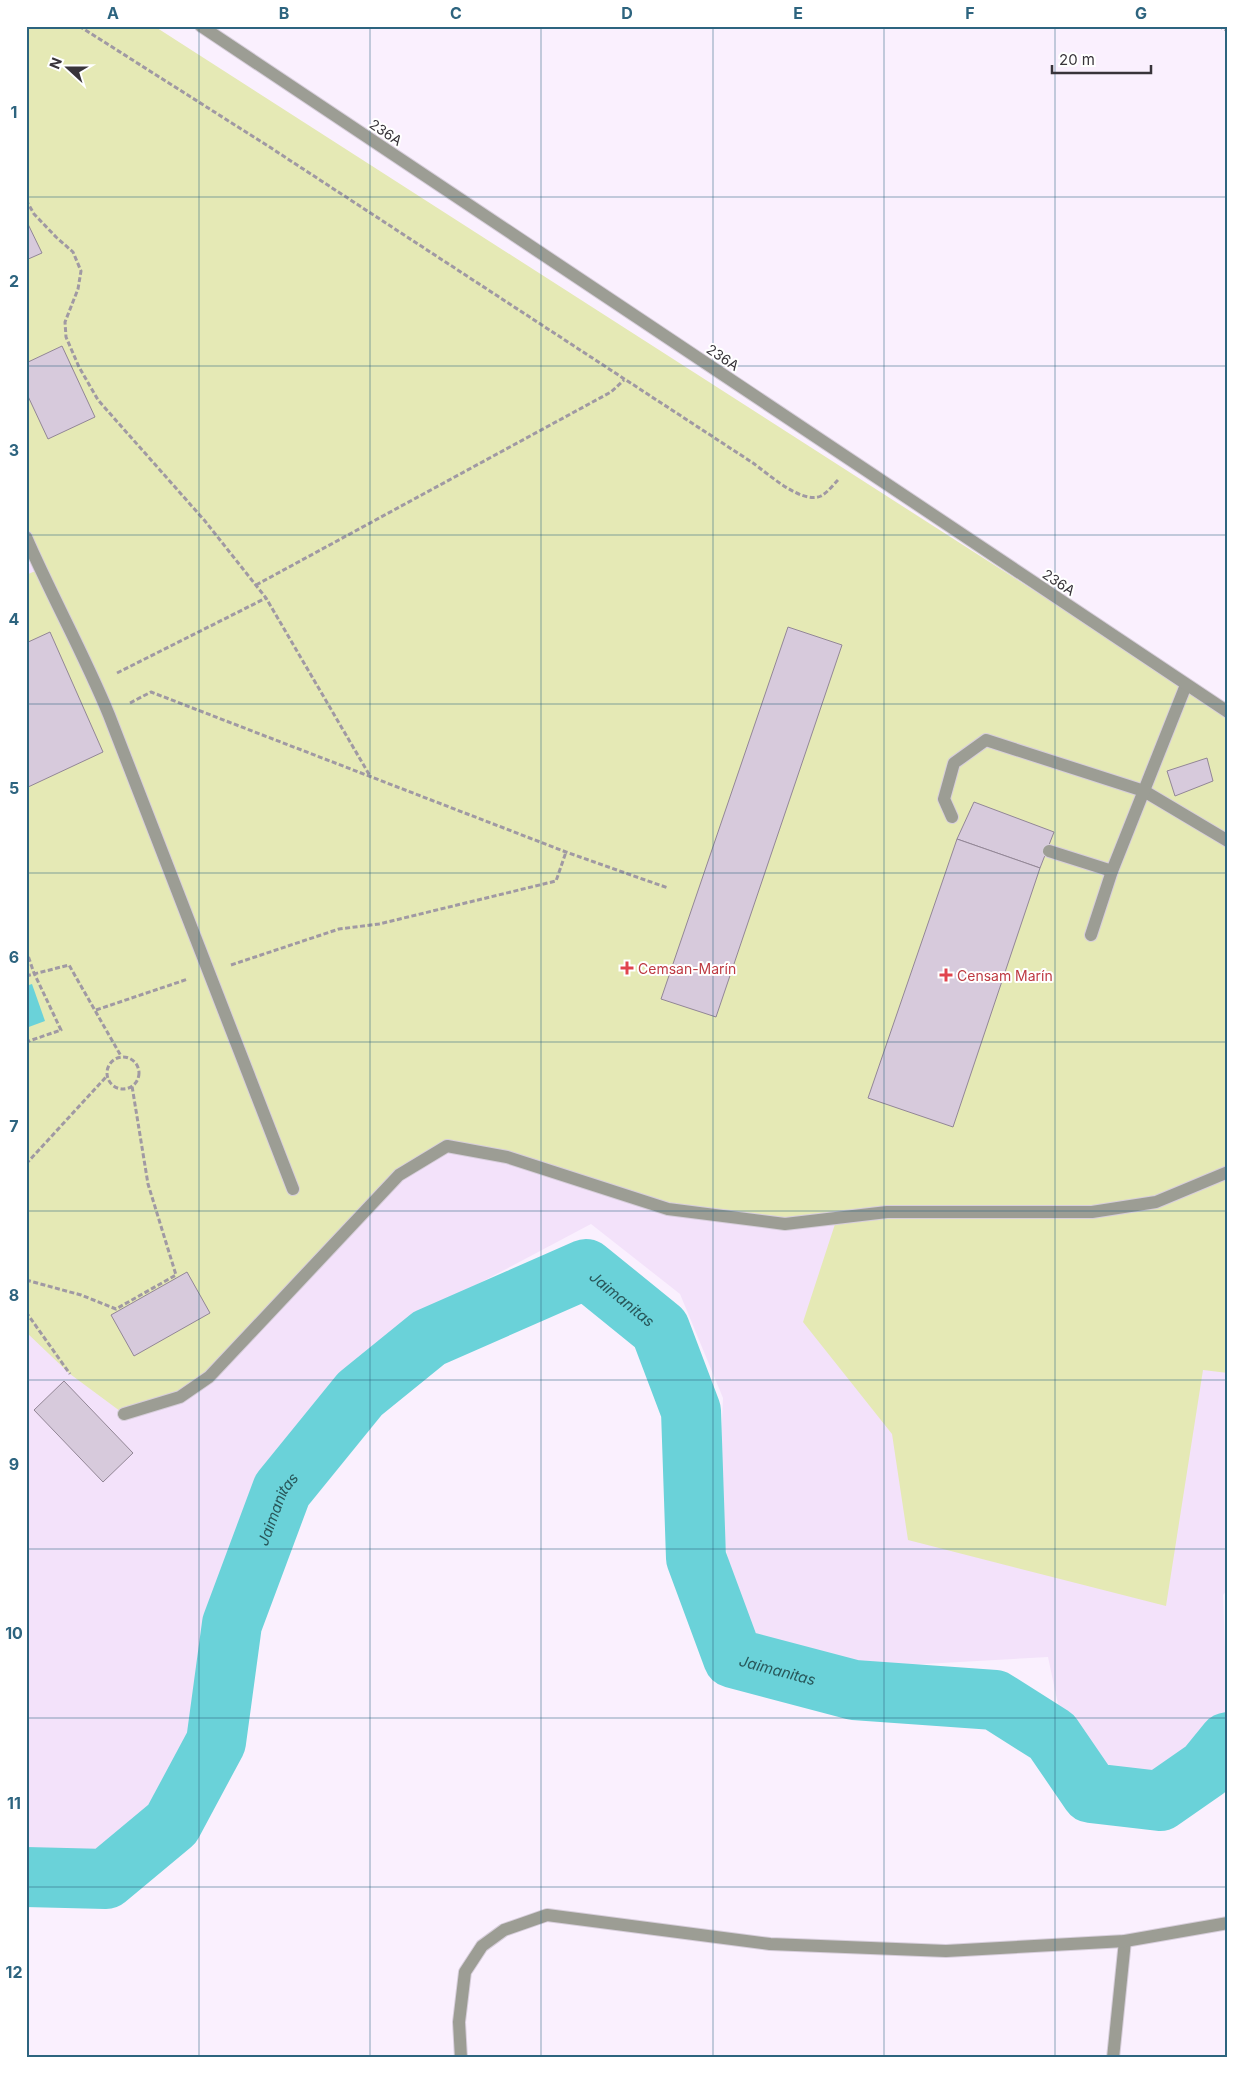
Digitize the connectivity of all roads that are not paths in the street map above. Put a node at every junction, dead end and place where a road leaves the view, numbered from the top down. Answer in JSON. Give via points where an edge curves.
{"nodes":[{"id":1,"x":201,"y":26,"type":"edge"},
{"id":2,"x":26,"y":537,"type":"edge"},
{"id":3,"x":1186,"y":685,"type":"junction"},
{"id":4,"x":1228,"y":712,"type":"edge"},
{"id":5,"x":1144,"y":791,"type":"junction"},
{"id":6,"x":952,"y":817,"type":"dead end"},
{"id":7,"x":1228,"y":841,"type":"edge"},
{"id":8,"x":1049,"y":851,"type":"dead end"},
{"id":9,"x":1112,"y":871,"type":"junction"},
{"id":10,"x":1091,"y":935,"type":"dead end"},
{"id":11,"x":1228,"y":1172,"type":"edge"},
{"id":12,"x":293,"y":1189,"type":"dead end"},
{"id":13,"x":124,"y":1414,"type":"dead end"},
{"id":14,"x":1228,"y":1923,"type":"edge"},
{"id":15,"x":1124,"y":1941,"type":"junction"},
{"id":16,"x":461,"y":2058,"type":"edge"},
{"id":17,"x":1113,"y":2058,"type":"edge"}],
"edges":[{"from":1,"to":3,"type":"street","name":"236A"},
{"from":2,"to":12,"type":"street","via":[[109,715]]},
{"from":3,"to":4,"type":"street","name":"236A"},
{"from":3,"to":5,"type":"street"},
{"from":5,"to":6,"type":"street","via":[[986,740],[954,763],[944,799]]},
{"from":5,"to":7,"type":"street"},
{"from":5,"to":9,"type":"street"},
{"from":8,"to":9,"type":"street"},
{"from":9,"to":10,"type":"street"},
{"from":11,"to":13,"type":"street","via":[[1156,1202],[1092,1212],[887,1212],[785,1224],[668,1209],[507,1157],[447,1146],[399,1175],[210,1377],[180,1397]]},
{"from":14,"to":15,"type":"street"},
{"from":15,"to":16,"type":"street","via":[[946,1950],[770,1944],[547,1915],[504,1930],[482,1946],[465,1972],[459,2022]]},
{"from":15,"to":17,"type":"street"}]}
